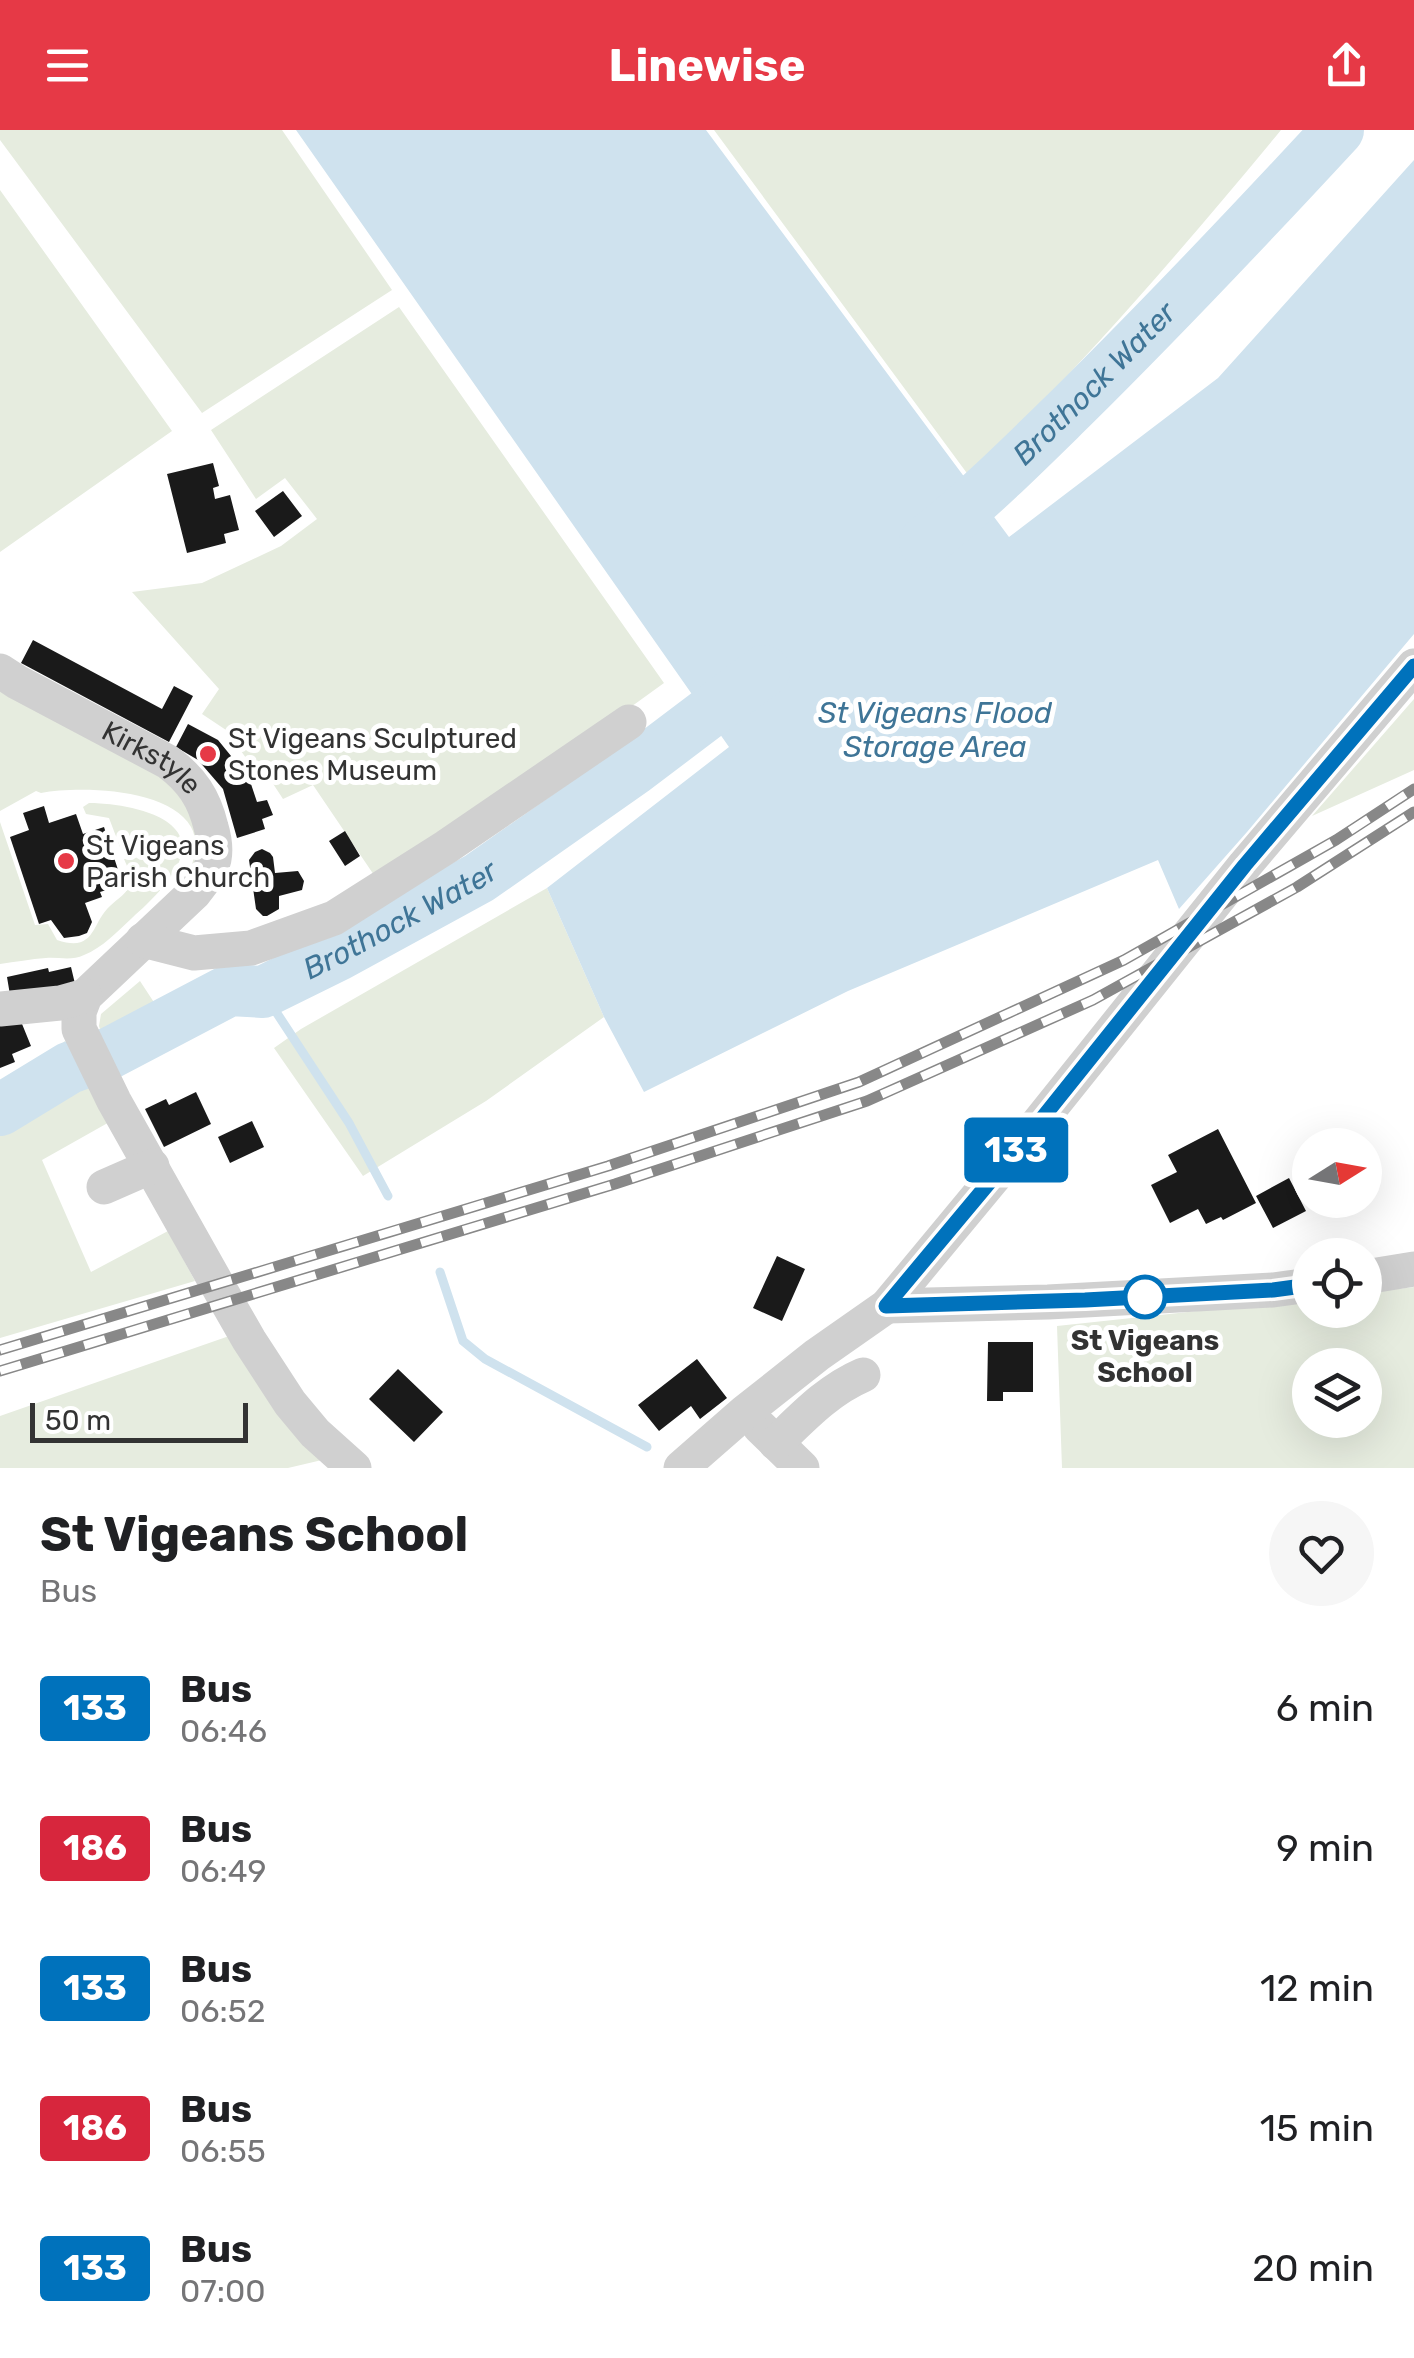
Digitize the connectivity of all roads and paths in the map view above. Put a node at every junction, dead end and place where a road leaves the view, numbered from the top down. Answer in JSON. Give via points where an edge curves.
{"nodes":[{"id":1,"x":1414,"y":666,"type":"edge"},
{"id":2,"x":0,"y":671,"type":"edge"},
{"id":3,"x":629,"y":722,"type":"dead end"},
{"id":4,"x":143,"y":940,"type":"junction"},
{"id":5,"x":0,"y":1008,"type":"edge"},
{"id":6,"x":82,"y":1013,"type":"junction"},
{"id":7,"x":152,"y":1166,"type":"junction"},
{"id":8,"x":104,"y":1187,"type":"dead end"},
{"id":9,"x":1414,"y":1270,"type":"edge"},
{"id":10,"x":1382,"y":1275,"type":"edge"},
{"id":11,"x":1292,"y":1287,"type":"edge"},
{"id":12,"x":886,"y":1306,"type":"junction"},
{"id":13,"x":863,"y":1374,"type":"dead end"},
{"id":14,"x":745,"y":1412,"type":"junction"},
{"id":15,"x":776,"y":1443,"type":"junction"},
{"id":16,"x":354,"y":1468,"type":"edge"},
{"id":17,"x":681,"y":1468,"type":"edge"},
{"id":18,"x":802,"y":1468,"type":"edge"}],
"edges":[{"from":1,"to":12,"type":"street"},
{"from":2,"to":4,"type":"street","name":"Kirkstyle","via":[[168,762],[200,793],[215,857],[194,893]]},
{"from":3,"to":4,"type":"street","via":[[334,918],[251,948],[194,953]]},
{"from":4,"to":6,"type":"street","name":"Kirkstyle"},
{"from":5,"to":6,"type":"street","via":[[60,1003]]},
{"from":6,"to":7,"type":"street","via":[[106,1086]]},
{"from":7,"to":8,"type":"street"},
{"from":7,"to":16,"type":"street","via":[[290,1403]]},
{"from":9,"to":10,"type":"street"},
{"from":11,"to":12,"type":"street"},
{"from":12,"to":14,"type":"street"},
{"from":13,"to":15,"type":"street","via":[[820,1400]]},
{"from":14,"to":15,"type":"street"},
{"from":14,"to":17,"type":"street"},
{"from":15,"to":18,"type":"street"}]}
